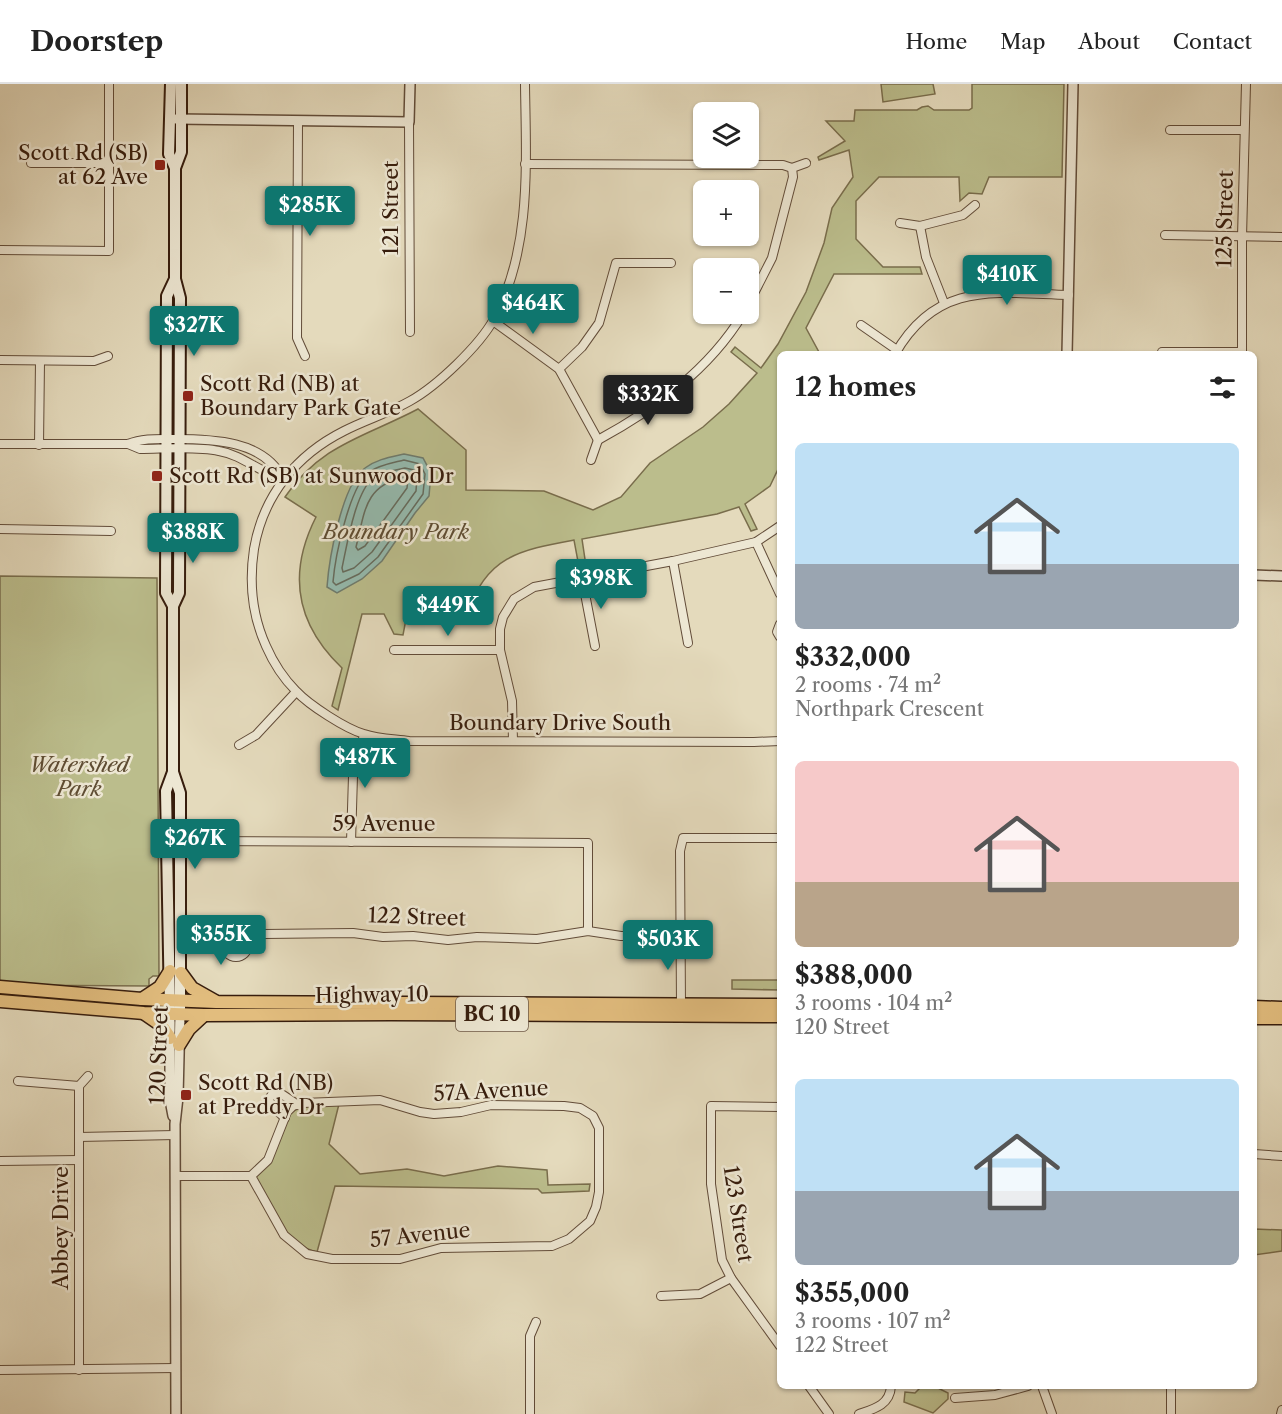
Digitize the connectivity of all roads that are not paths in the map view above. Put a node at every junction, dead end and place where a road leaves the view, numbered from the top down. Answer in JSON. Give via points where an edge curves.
{"nodes":[{"id":1,"x":109,"y":84,"type":"edge"},
{"id":2,"x":171,"y":84,"type":"edge"},
{"id":3,"x":181,"y":84,"type":"edge"},
{"id":4,"x":410,"y":84,"type":"edge"},
{"id":5,"x":525,"y":84,"type":"edge"},
{"id":6,"x":1073,"y":84,"type":"edge"},
{"id":7,"x":1246,"y":84,"type":"edge"},
{"id":8,"x":176,"y":119,"type":"junction"},
{"id":9,"x":298,"y":122,"type":"junction"},
{"id":10,"x":409,"y":122,"type":"junction"},
{"id":11,"x":1170,"y":130,"type":"dead end"},
{"id":12,"x":1244,"y":130,"type":"junction"},
{"id":13,"x":31,"y":163,"type":"dead end"},
{"id":14,"x":806,"y":163,"type":"dead end"},
{"id":15,"x":108,"y":164,"type":"junction"},
{"id":16,"x":525,"y":164,"type":"junction"},
{"id":17,"x":792,"y":168,"type":"junction"},
{"id":18,"x":975,"y":206,"type":"dead end"},
{"id":19,"x":900,"y":223,"type":"dead end"},
{"id":20,"x":920,"y":226,"type":"junction"},
{"id":21,"x":1165,"y":235,"type":"dead end"},
{"id":22,"x":1242,"y":237,"type":"junction"},
{"id":23,"x":1282,"y":237,"type":"edge"},
{"id":24,"x":0,"y":250,"type":"edge"},
{"id":25,"x":671,"y":263,"type":"dead end"},
{"id":26,"x":175,"y":279,"type":"junction"},
{"id":27,"x":759,"y":283,"type":"edge"},
{"id":28,"x":1069,"y":295,"type":"junction"},
{"id":29,"x":944,"y":303,"type":"junction"},
{"id":30,"x":493,"y":321,"type":"junction"},
{"id":31,"x":737,"y":324,"type":"edge"},
{"id":32,"x":861,"y":325,"type":"dead end"},
{"id":33,"x":410,"y":332,"type":"dead end"},
{"id":34,"x":895,"y":351,"type":"edge"},
{"id":35,"x":897,"y":351,"type":"edge"},
{"id":36,"x":1067,"y":351,"type":"edge"},
{"id":37,"x":1242,"y":351,"type":"edge"},
{"id":38,"x":108,"y":356,"type":"dead end"},
{"id":39,"x":305,"y":356,"type":"dead end"},
{"id":40,"x":0,"y":360,"type":"edge"},
{"id":41,"x":40,"y":361,"type":"junction"},
{"id":42,"x":559,"y":369,"type":"junction"},
{"id":43,"x":598,"y":440,"type":"junction"},
{"id":44,"x":0,"y":444,"type":"edge"},
{"id":45,"x":167,"y":444,"type":"junction"},
{"id":46,"x":179,"y":444,"type":"junction"},
{"id":47,"x":39,"y":445,"type":"junction"},
{"id":48,"x":591,"y":460,"type":"dead end"},
{"id":49,"x":283,"y":478,"type":"junction"},
{"id":50,"x":777,"y":528,"type":"edge"},
{"id":51,"x":0,"y":529,"type":"edge"},
{"id":52,"x":111,"y":531,"type":"dead end"},
{"id":53,"x":756,"y":542,"type":"junction"},
{"id":54,"x":673,"y":561,"type":"junction"},
{"id":55,"x":1257,"y":576,"type":"edge"},
{"id":56,"x":1282,"y":576,"type":"edge"},
{"id":57,"x":582,"y":578,"type":"junction"},
{"id":58,"x":777,"y":588,"type":"edge"},
{"id":59,"x":173,"y":606,"type":"junction"},
{"id":60,"x":688,"y":644,"type":"dead end"},
{"id":61,"x":595,"y":646,"type":"dead end"},
{"id":62,"x":394,"y":650,"type":"dead end"},
{"id":63,"x":500,"y":650,"type":"junction"},
{"id":64,"x":296,"y":692,"type":"junction"},
{"id":65,"x":364,"y":735,"type":"junction"},
{"id":66,"x":513,"y":741,"type":"junction"},
{"id":67,"x":777,"y":741,"type":"edge"},
{"id":68,"x":239,"y":745,"type":"dead end"},
{"id":69,"x":172,"y":772,"type":"junction"},
{"id":70,"x":777,"y":838,"type":"edge"},
{"id":71,"x":181,"y":841,"type":"junction"},
{"id":72,"x":351,"y":842,"type":"junction"},
{"id":73,"x":588,"y":931,"type":"junction"},
{"id":74,"x":680,"y":936,"type":"junction"},
{"id":75,"x":245,"y":938,"type":"dead end"},
{"id":76,"x":175,"y":972,"type":"junction"},
{"id":77,"x":0,"y":987,"type":"edge"},
{"id":78,"x":142,"y":999,"type":"junction"},
{"id":79,"x":175,"y":1000,"type":"junction"},
{"id":80,"x":0,"y":1001,"type":"edge"},
{"id":81,"x":216,"y":1002,"type":"junction"},
{"id":82,"x":681,"y":1005,"type":"junction"},
{"id":83,"x":777,"y":1005,"type":"edge"},
{"id":84,"x":1257,"y":1007,"type":"edge"},
{"id":85,"x":1282,"y":1008,"type":"edge"},
{"id":86,"x":144,"y":1013,"type":"junction"},
{"id":87,"x":175,"y":1014,"type":"junction"},
{"id":88,"x":204,"y":1016,"type":"junction"},
{"id":89,"x":777,"y":1016,"type":"edge"},
{"id":90,"x":1257,"y":1018,"type":"edge"},
{"id":91,"x":1282,"y":1018,"type":"edge"},
{"id":92,"x":174,"y":1041,"type":"junction"},
{"id":93,"x":88,"y":1076,"type":"dead end"},
{"id":94,"x":18,"y":1081,"type":"dead end"},
{"id":95,"x":79,"y":1086,"type":"junction"},
{"id":96,"x":298,"y":1105,"type":"junction"},
{"id":97,"x":777,"y":1107,"type":"edge"},
{"id":98,"x":285,"y":1118,"type":"junction"},
{"id":99,"x":175,"y":1135,"type":"junction"},
{"id":100,"x":80,"y":1137,"type":"junction"},
{"id":101,"x":1257,"y":1154,"type":"edge"},
{"id":102,"x":1282,"y":1155,"type":"edge"},
{"id":103,"x":79,"y":1160,"type":"junction"},
{"id":104,"x":0,"y":1161,"type":"edge"},
{"id":105,"x":176,"y":1176,"type":"junction"},
{"id":106,"x":251,"y":1176,"type":"junction"},
{"id":107,"x":590,"y":1221,"type":"joint"},
{"id":108,"x":730,"y":1278,"type":"junction"},
{"id":109,"x":661,"y":1296,"type":"dead end"},
{"id":110,"x":536,"y":1322,"type":"dead end"},
{"id":111,"x":777,"y":1335,"type":"edge"},
{"id":112,"x":176,"y":1368,"type":"junction"},
{"id":113,"x":0,"y":1370,"type":"edge"},
{"id":114,"x":79,"y":1370,"type":"junction"},
{"id":115,"x":810,"y":1389,"type":"edge"},
{"id":116,"x":891,"y":1389,"type":"edge"},
{"id":117,"x":1017,"y":1389,"type":"edge"},
{"id":118,"x":1043,"y":1389,"type":"edge"},
{"id":119,"x":1171,"y":1389,"type":"edge"},
{"id":120,"x":955,"y":1398,"type":"dead end"},
{"id":121,"x":176,"y":1414,"type":"edge"},
{"id":122,"x":530,"y":1414,"type":"edge"},
{"id":123,"x":829,"y":1414,"type":"edge"},
{"id":124,"x":859,"y":1414,"type":"edge"},
{"id":125,"x":1052,"y":1414,"type":"edge"},
{"id":126,"x":1171,"y":1414,"type":"edge"}],
"edges":[{"from":1,"to":15,"type":"street"},
{"from":2,"to":8,"type":"main road","name":"120 Street"},
{"from":3,"to":8,"type":"main road","name":"120 Street"},
{"from":4,"to":10,"type":"street","name":"121 Street"},
{"from":5,"to":16,"type":"street"},
{"from":6,"to":28,"type":"street"},
{"from":7,"to":12,"type":"street","name":"125 Street"},
{"from":8,"to":9,"type":"street"},
{"from":8,"to":26,"type":"main road","name":"120 Street","via":[[169,154],[175,168]]},
{"from":9,"to":10,"type":"street"},
{"from":9,"to":39,"type":"street","via":[[297,338]]},
{"from":10,"to":33,"type":"street","name":"121 Street"},
{"from":11,"to":12,"type":"street"},
{"from":12,"to":22,"type":"street","name":"125 Street"},
{"from":13,"to":15,"type":"street"},
{"from":14,"to":17,"type":"street"},
{"from":15,"to":24,"type":"street","via":[[109,251]]},
{"from":16,"to":17,"type":"street"},
{"from":16,"to":30,"type":"street","via":[[523,226],[517,260]]},
{"from":17,"to":27,"type":"street","via":[[772,258]]},
{"from":18,"to":20,"type":"street","via":[[963,214]]},
{"from":19,"to":20,"type":"street"},
{"from":20,"to":29,"type":"street","via":[[926,257]]},
{"from":21,"to":22,"type":"street"},
{"from":22,"to":23,"type":"street"},
{"from":22,"to":37,"type":"street","name":"125 Street"},
{"from":25,"to":42,"type":"street","via":[[616,263],[599,323]]},
{"from":26,"to":45,"type":"main road","name":"120 Street","via":[[167,296]]},
{"from":26,"to":46,"type":"main road","name":"120 Street","via":[[180,298]]},
{"from":28,"to":29,"type":"street","via":[[975,293]]},
{"from":28,"to":36,"type":"street"},
{"from":29,"to":35,"type":"street","via":[[919,320]]},
{"from":30,"to":42,"type":"street"},
{"from":30,"to":49,"type":"street","via":[[439,380],[411,401],[327,440]]},
{"from":31,"to":43,"type":"street","via":[[709,360],[657,405]]},
{"from":32,"to":34,"type":"street"},
{"from":38,"to":41,"type":"street","via":[[94,361]]},
{"from":40,"to":41,"type":"street"},
{"from":41,"to":47,"type":"street"},
{"from":42,"to":43,"type":"street"},
{"from":43,"to":48,"type":"street"},
{"from":44,"to":47,"type":"street"},
{"from":45,"to":46,"type":"street"},
{"from":45,"to":47,"type":"street","via":[[140,449],[128,444]]},
{"from":45,"to":59,"type":"main road","name":"120 Street","via":[[166,592]]},
{"from":46,"to":49,"type":"street","via":[[230,443],[255,452],[276,466]]},
{"from":46,"to":59,"type":"main road","name":"120 Street","via":[[179,593]]},
{"from":49,"to":64,"type":"street","name":"Boundary Drive South","via":[[256,538],[251,567],[252,597],[258,627],[273,661]]},
{"from":50,"to":53,"type":"street"},
{"from":51,"to":52,"type":"street"},
{"from":53,"to":54,"type":"street"},
{"from":53,"to":58,"type":"street"},
{"from":54,"to":57,"type":"street"},
{"from":54,"to":60,"type":"street"},
{"from":55,"to":56,"type":"street"},
{"from":57,"to":61,"type":"street"},
{"from":57,"to":63,"type":"street","via":[[534,586],[514,599],[503,617]]},
{"from":59,"to":69,"type":"main road","name":"120 Street"},
{"from":62,"to":63,"type":"street"},
{"from":63,"to":66,"type":"street","via":[[510,688]]},
{"from":64,"to":65,"type":"street","name":"Boundary Drive South"},
{"from":64,"to":68,"type":"street","via":[[256,735]]},
{"from":65,"to":66,"type":"street","name":"Boundary Drive South","via":[[409,741]]},
{"from":65,"to":72,"type":"street","via":[[353,776]]},
{"from":66,"to":67,"type":"street","name":"Boundary Drive South"},
{"from":69,"to":71,"type":"main road","name":"120 Street","via":[[180,793]]},
{"from":69,"to":76,"type":"main road","name":"120 Street","via":[[166,791]]},
{"from":70,"to":74,"type":"street","via":[[683,838]]},
{"from":71,"to":72,"type":"street","name":"59 Avenue"},
{"from":71,"to":76,"type":"main road","name":"120 Street"},
{"from":72,"to":73,"type":"street","name":"59 Avenue","via":[[588,843]]},
{"from":73,"to":74,"type":"street","name":"122 Street","via":[[621,936]]},
{"from":73,"to":75,"type":"street","name":"122 Street","via":[[537,939],[448,940],[353,933],[264,934]]},
{"from":74,"to":82,"type":"street"},
{"from":76,"to":78,"type":"highway"},
{"from":76,"to":79,"type":"main road","name":"120 Street"},
{"from":76,"to":81,"type":"highway"},
{"from":77,"to":78,"type":"highway","name":"Highway 10","number":"BC 10"},
{"from":78,"to":79,"type":"highway","name":"Highway 10","number":"BC 10"},
{"from":79,"to":81,"type":"highway","name":"Highway 10","number":"BC 10"},
{"from":79,"to":87,"type":"main road","name":"120 Street"},
{"from":80,"to":86,"type":"highway","name":"Highway 10","number":"BC 10"},
{"from":81,"to":82,"type":"highway","name":"Highway 10","number":"BC 10"},
{"from":82,"to":83,"type":"highway","name":"Highway 10","number":"BC 10"},
{"from":84,"to":85,"type":"highway"},
{"from":86,"to":87,"type":"highway","name":"Highway 10","number":"BC 10"},
{"from":86,"to":92,"type":"highway"},
{"from":87,"to":88,"type":"highway","name":"Highway 10","number":"BC 10"},
{"from":87,"to":92,"type":"street","name":"120 Street"},
{"from":88,"to":89,"type":"highway","name":"Highway 10","number":"BC 10"},
{"from":88,"to":92,"type":"highway"},
{"from":90,"to":91,"type":"highway"},
{"from":92,"to":99,"type":"street","name":"120 Street","via":[[178,1097]]},
{"from":93,"to":95,"type":"street"},
{"from":94,"to":95,"type":"street"},
{"from":95,"to":100,"type":"street","name":"Abbey Drive"},
{"from":96,"to":98,"type":"street"},
{"from":96,"to":98,"type":"street","name":"57A Avenue","via":[[273,1093],[269,1099]]},
{"from":96,"to":107,"type":"street","name":"57A Avenue","via":[[380,1100],[434,1114],[491,1105],[580,1108],[593,1116],[599,1128],[599,1192]]},
{"from":97,"to":108,"type":"street","name":"123 Street","via":[[711,1106],[711,1184],[722,1260]]},
{"from":98,"to":106,"type":"street","via":[[268,1160]]},
{"from":99,"to":100,"type":"street"},
{"from":99,"to":105,"type":"street","name":"120 Street"},
{"from":100,"to":103,"type":"street","name":"Abbey Drive"},
{"from":101,"to":102,"type":"street"},
{"from":103,"to":104,"type":"street"},
{"from":103,"to":114,"type":"street","name":"Abbey Drive"},
{"from":105,"to":106,"type":"street"},
{"from":105,"to":112,"type":"street","name":"120 Street"},
{"from":106,"to":107,"type":"street","name":"57 Avenue","via":[[284,1235],[307,1254],[332,1259],[400,1259],[441,1248],[552,1246],[569,1239]]},
{"from":108,"to":109,"type":"street","via":[[700,1294]]},
{"from":108,"to":111,"type":"street","name":"123 Street"},
{"from":110,"to":122,"type":"street","via":[[530,1336]]},
{"from":112,"to":114,"type":"street"},
{"from":112,"to":121,"type":"street","name":"120 Street"},
{"from":113,"to":114,"type":"street"},
{"from":115,"to":123,"type":"street"},
{"from":116,"to":124,"type":"street","via":[[891,1395],[880,1406]]},
{"from":117,"to":120,"type":"street"},
{"from":118,"to":125,"type":"street"},
{"from":119,"to":126,"type":"street"}]}
